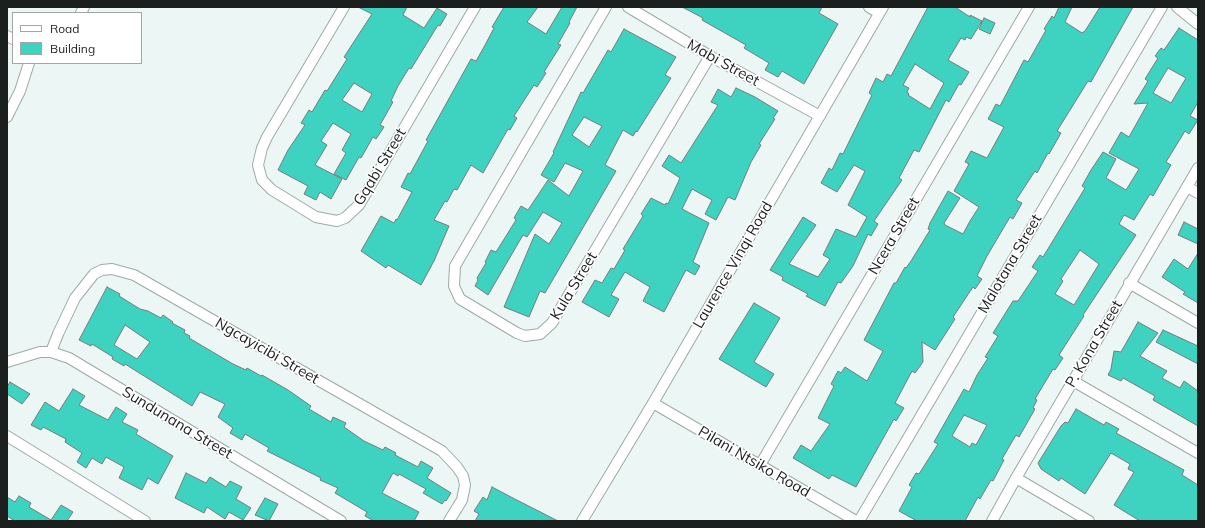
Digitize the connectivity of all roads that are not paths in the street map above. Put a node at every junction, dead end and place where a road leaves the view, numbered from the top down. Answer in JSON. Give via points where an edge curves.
{"nodes":[{"id":1,"x":344,"y":7,"type":"edge"},
{"id":2,"x":475,"y":7,"type":"edge"},
{"id":3,"x":606,"y":7,"type":"edge"},
{"id":4,"x":628,"y":7,"type":"edge"},
{"id":5,"x":869,"y":7,"type":"edge"},
{"id":6,"x":1029,"y":7,"type":"edge"},
{"id":7,"x":1162,"y":7,"type":"edge"},
{"id":8,"x":1177,"y":7,"type":"edge"},
{"id":9,"x":881,"y":10,"type":"edge"},
{"id":10,"x":1198,"y":24,"type":"edge"},
{"id":11,"x":710,"y":56,"type":"junction"},
{"id":12,"x":29,"y":64,"type":"edge"},
{"id":13,"x":820,"y":116,"type":"junction"},
{"id":14,"x":7,"y":117,"type":"edge"},
{"id":15,"x":1198,"y":168,"type":"edge"},
{"id":16,"x":1187,"y":188,"type":"junction"},
{"id":17,"x":1198,"y":193,"type":"edge"},
{"id":18,"x":1129,"y":283,"type":"junction"},
{"id":19,"x":1198,"y":323,"type":"edge"},
{"id":20,"x":51,"y":352,"type":"junction"},
{"id":21,"x":7,"y":362,"type":"edge"},
{"id":22,"x":1072,"y":381,"type":"junction"},
{"id":23,"x":653,"y":403,"type":"junction"},
{"id":24,"x":7,"y":436,"type":"edge"},
{"id":25,"x":1198,"y":453,"type":"edge"},
{"id":26,"x":760,"y":465,"type":"junction"},
{"id":27,"x":1016,"y":478,"type":"junction"},
{"id":28,"x":325,"y":517,"type":"edge"},
{"id":29,"x":145,"y":521,"type":"edge"},
{"id":30,"x":341,"y":521,"type":"edge"},
{"id":31,"x":449,"y":521,"type":"edge"},
{"id":32,"x":582,"y":521,"type":"edge"},
{"id":33,"x":856,"y":521,"type":"edge"},
{"id":34,"x":859,"y":521,"type":"edge"},
{"id":35,"x":992,"y":521,"type":"edge"},
{"id":36,"x":1089,"y":521,"type":"edge"}],
"edges":[{"from":1,"to":2,"type":"street","name":"Gqabi Street","via":[[267,137],[258,165],[262,180],[272,190],[316,216],[329,220],[345,218],[359,205]]},
{"from":3,"to":11,"type":"street","name":"Kula Street","via":[[455,266],[454,286],[460,299],[517,333],[525,336],[540,334],[552,323]]},
{"from":4,"to":11,"type":"street","name":"Mabi Street"},
{"from":5,"to":9,"type":"street"},
{"from":6,"to":26,"type":"street","name":"Ncera Street"},
{"from":7,"to":34,"type":"street","name":"Malotana Street"},
{"from":8,"to":10,"type":"street"},
{"from":9,"to":13,"type":"street","name":"Laurence Vinqi Road"},
{"from":11,"to":13,"type":"street","name":"Mabi Street"},
{"from":12,"to":14,"type":"street","via":[[20,91]]},
{"from":13,"to":23,"type":"street","name":"Laurence Vinqi Road"},
{"from":15,"to":16,"type":"street","name":"P. Kona Street"},
{"from":16,"to":17,"type":"street"},
{"from":16,"to":18,"type":"street","name":"P. Kona Street"},
{"from":18,"to":19,"type":"street"},
{"from":18,"to":22,"type":"street","name":"P. Kona Street"},
{"from":20,"to":21,"type":"street","name":"Sundunana Street","via":[[28,354]]},
{"from":20,"to":28,"type":"street","name":"Sundunana Street","via":[[69,358]]},
{"from":20,"to":31,"type":"street","name":"Ngcayicibi Street","via":[[75,298],[94,274],[112,269],[134,275],[442,451],[458,467],[465,485],[462,500]]},
{"from":22,"to":25,"type":"street"},
{"from":22,"to":27,"type":"street","name":"P. Kona Street"},
{"from":23,"to":26,"type":"street","name":"Pilani Ntsiko Road"},
{"from":23,"to":32,"type":"street","name":"Laurence Vinqi Road"},
{"from":24,"to":29,"type":"street"},
{"from":26,"to":33,"type":"street","name":"Pilani Ntsiko Road"},
{"from":27,"to":35,"type":"street","name":"P. Kona Street"},
{"from":27,"to":36,"type":"street"},
{"from":28,"to":30,"type":"street","name":"Sundunana Street"}]}
